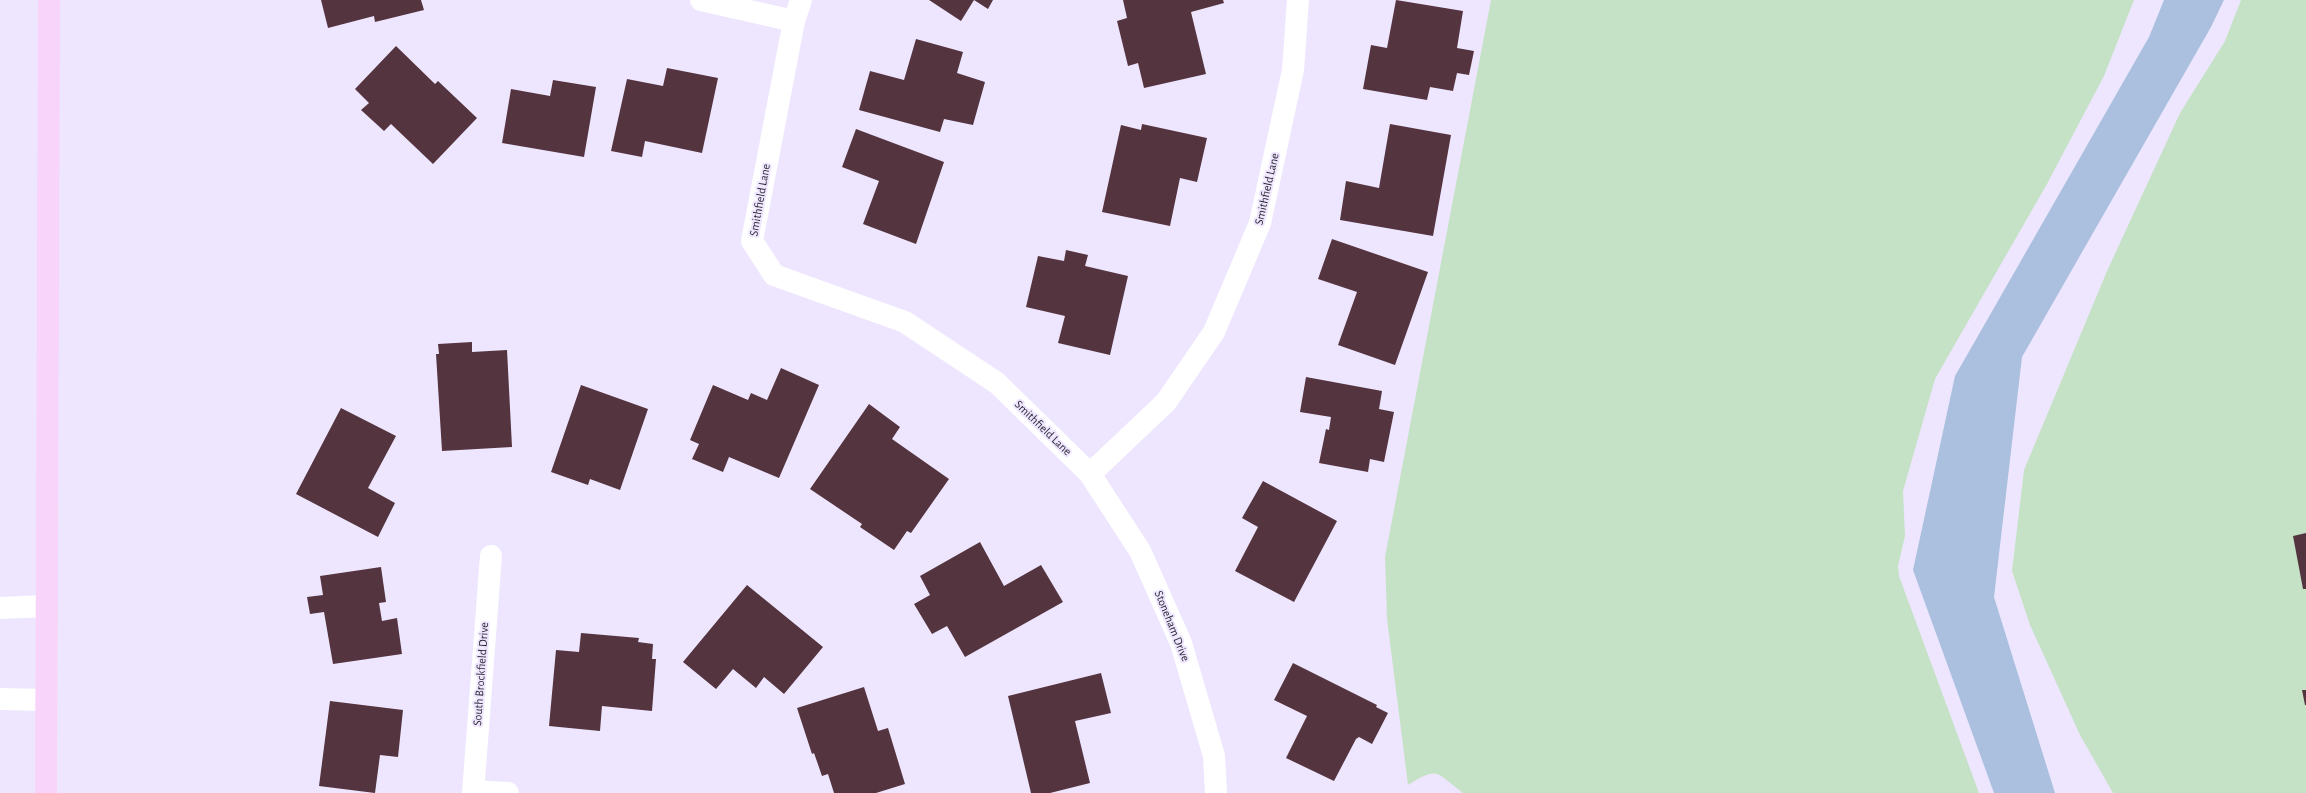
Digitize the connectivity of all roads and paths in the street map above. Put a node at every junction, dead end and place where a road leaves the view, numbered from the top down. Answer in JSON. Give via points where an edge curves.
{"nodes":[{"id":1,"x":49,"y":0,"type":"edge"},
{"id":2,"x":701,"y":0,"type":"edge"},
{"id":3,"x":801,"y":0,"type":"edge"},
{"id":4,"x":1298,"y":0,"type":"edge"},
{"id":5,"x":794,"y":21,"type":"junction"},
{"id":6,"x":1090,"y":474,"type":"junction"},
{"id":7,"x":491,"y":556,"type":"dead end"},
{"id":8,"x":46,"y":606,"type":"junction"},
{"id":9,"x":0,"y":608,"type":"edge"},
{"id":10,"x":0,"y":699,"type":"edge"},
{"id":11,"x":46,"y":700,"type":"junction"},
{"id":12,"x":472,"y":792,"type":"edge"},
{"id":13,"x":46,"y":793,"type":"edge"},
{"id":14,"x":508,"y":793,"type":"edge"},
{"id":15,"x":1216,"y":793,"type":"edge"}],
"edges":[{"from":1,"to":8,"type":"main road"},
{"from":2,"to":5,"type":"street"},
{"from":3,"to":5,"type":"street","name":"Smithfield Lane"},
{"from":4,"to":6,"type":"street","name":"Smithfield Lane","via":[[1293,70],[1260,224],[1214,332],[1166,402]]},
{"from":5,"to":6,"type":"street","name":"Smithfield Lane","via":[[752,241],[774,275],[905,322],[997,383]]},
{"from":6,"to":15,"type":"street","name":"Stoneham Drive","via":[[1140,551],[1181,643],[1214,756]]},
{"from":7,"to":12,"type":"street","name":"South Brockfield Drive"},
{"from":8,"to":9,"type":"street"},
{"from":8,"to":11,"type":"main road"},
{"from":10,"to":11,"type":"street"},
{"from":11,"to":13,"type":"main road"},
{"from":12,"to":14,"type":"street"}]}
